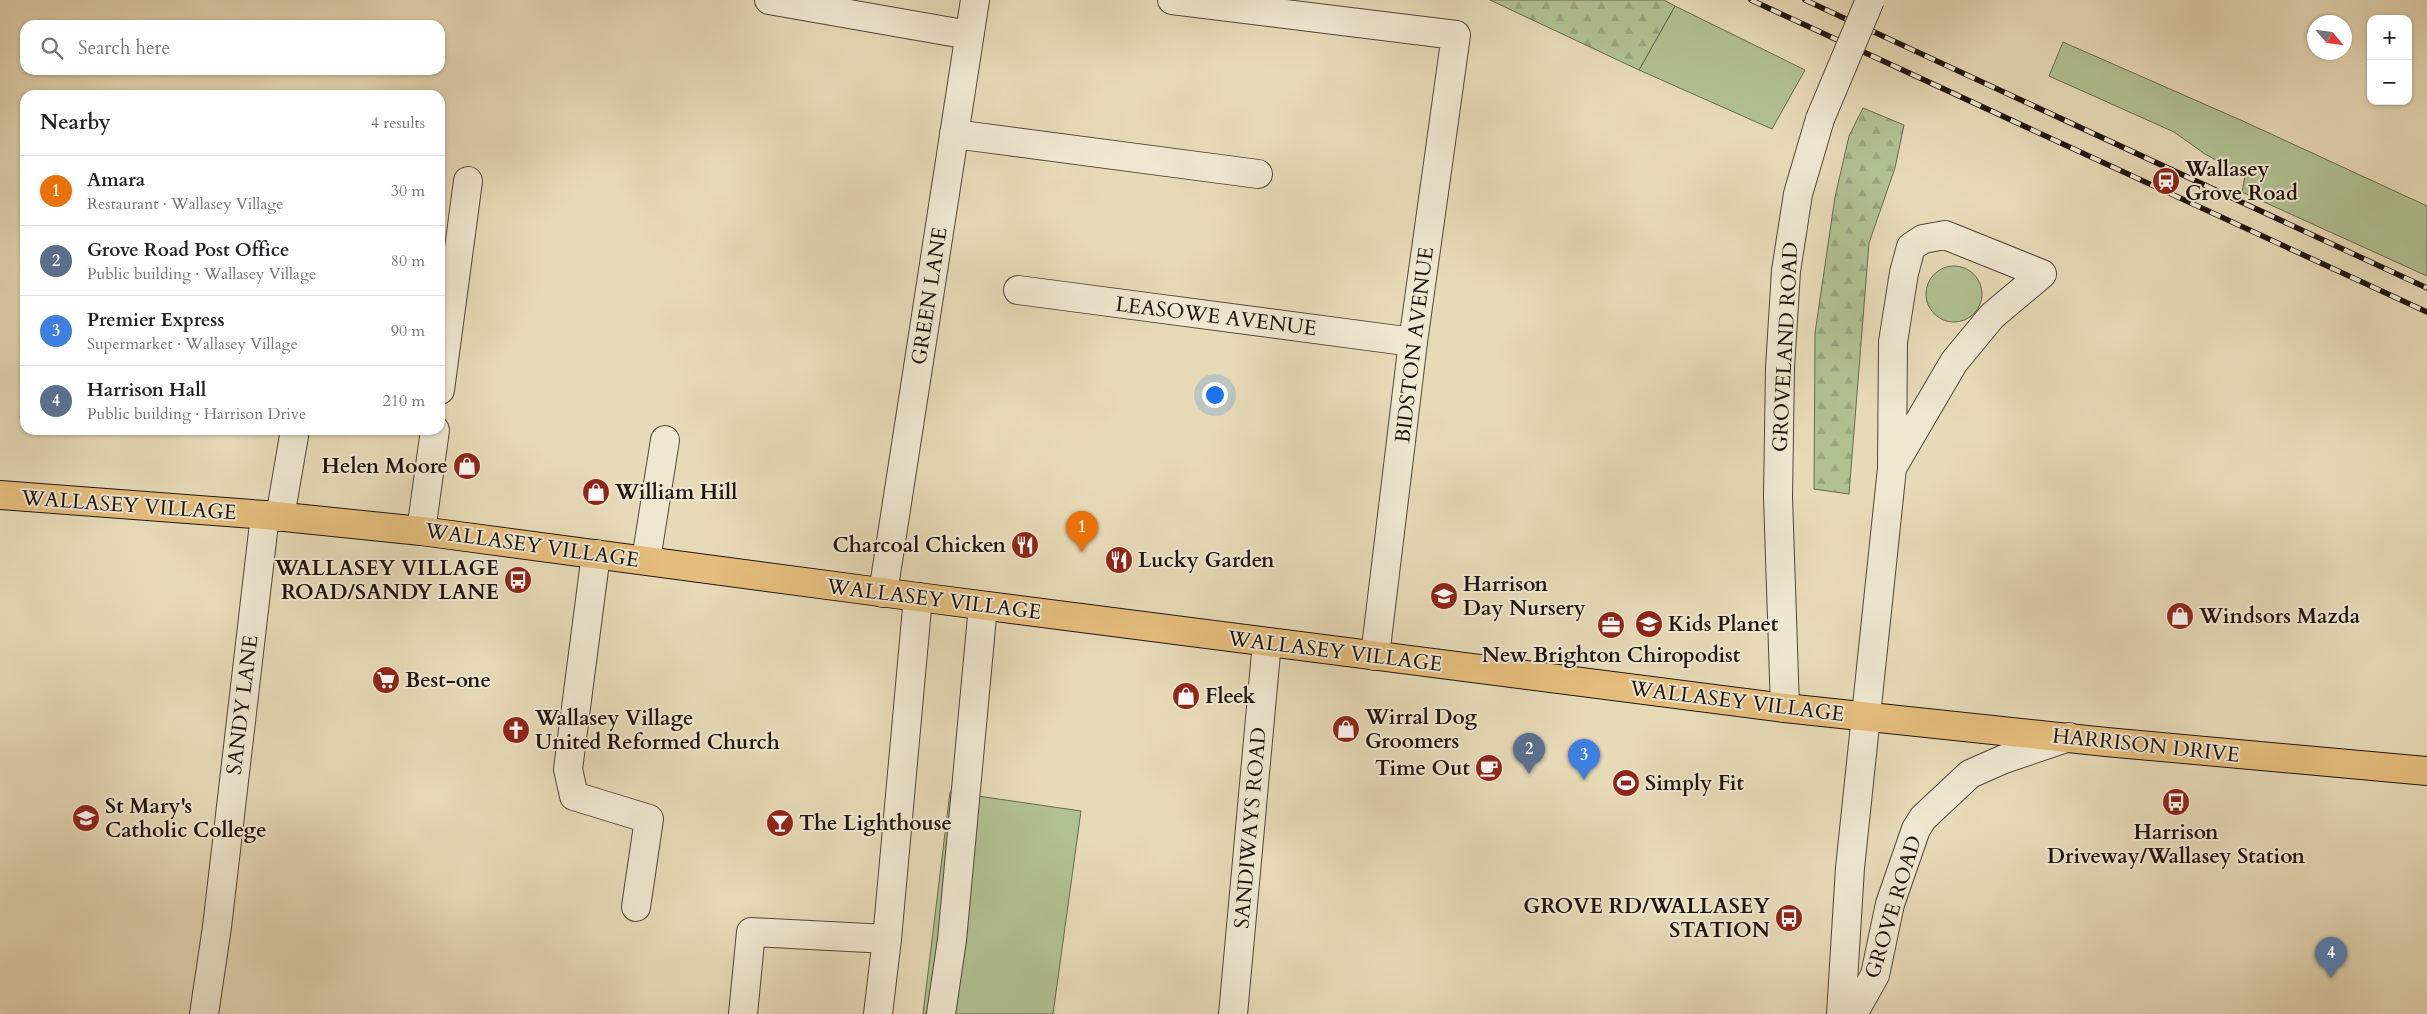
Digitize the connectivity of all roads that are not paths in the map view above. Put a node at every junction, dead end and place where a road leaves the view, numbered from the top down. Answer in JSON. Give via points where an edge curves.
{"nodes":[{"id":1,"x":768,"y":0,"type":"edge"},
{"id":2,"x":975,"y":0,"type":"edge"},
{"id":3,"x":1172,"y":0,"type":"edge"},
{"id":4,"x":1870,"y":0,"type":"edge"},
{"id":5,"x":969,"y":35,"type":"junction"},
{"id":6,"x":954,"y":134,"type":"junction"},
{"id":7,"x":1258,"y":174,"type":"dead end"},
{"id":8,"x":468,"y":181,"type":"dead end"},
{"id":9,"x":1018,"y":290,"type":"dead end"},
{"id":10,"x":1414,"y":342,"type":"junction"},
{"id":11,"x":445,"y":353,"type":"edge"},
{"id":12,"x":294,"y":435,"type":"edge"},
{"id":13,"x":434,"y":435,"type":"edge"},
{"id":14,"x":665,"y":440,"type":"dead end"},
{"id":15,"x":1892,"y":468,"type":"junction"},
{"id":16,"x":0,"y":495,"type":"edge"},
{"id":17,"x":272,"y":516,"type":"junction"},
{"id":18,"x":421,"y":531,"type":"junction"},
{"id":19,"x":596,"y":554,"type":"junction"},
{"id":20,"x":646,"y":560,"type":"junction"},
{"id":21,"x":883,"y":593,"type":"junction"},
{"id":22,"x":918,"y":597,"type":"junction"},
{"id":23,"x":984,"y":606,"type":"junction"},
{"id":24,"x":1267,"y":642,"type":"junction"},
{"id":25,"x":1375,"y":656,"type":"junction"},
{"id":26,"x":1785,"y":708,"type":"junction"},
{"id":27,"x":1866,"y":715,"type":"junction"},
{"id":28,"x":2069,"y":738,"type":"junction"},
{"id":29,"x":2427,"y":771,"type":"edge"},
{"id":30,"x":636,"y":907,"type":"dead end"},
{"id":31,"x":887,"y":939,"type":"junction"},
{"id":32,"x":204,"y":1014,"type":"edge"},
{"id":33,"x":743,"y":1014,"type":"edge"},
{"id":34,"x":878,"y":1014,"type":"edge"},
{"id":35,"x":941,"y":1014,"type":"edge"},
{"id":36,"x":1234,"y":1014,"type":"edge"},
{"id":37,"x":1840,"y":1014,"type":"edge"},
{"id":38,"x":1854,"y":1014,"type":"edge"}],
"edges":[{"from":1,"to":5,"type":"street"},
{"from":2,"to":5,"type":"street","name":"GREEN LANE"},
{"from":3,"to":10,"type":"street","name":"BIDSTON AVENUE","via":[[1456,35]]},
{"from":4,"to":26,"type":"street","name":"GROVELAND ROAD","bridge":true,"via":[[1820,119],[1798,194],[1786,271],[1780,368],[1778,497]]},
{"from":5,"to":6,"type":"street","name":"GREEN LANE"},
{"from":6,"to":7,"type":"street"},
{"from":6,"to":21,"type":"street","name":"GREEN LANE"},
{"from":8,"to":11,"type":"street"},
{"from":9,"to":10,"type":"street","name":"LEASOWE AVENUE"},
{"from":10,"to":25,"type":"street","name":"BIDSTON AVENUE"},
{"from":12,"to":17,"type":"street","name":"SANDY LANE"},
{"from":13,"to":18,"type":"street"},
{"from":14,"to":20,"type":"street"},
{"from":15,"to":15,"type":"street","name":"GROVE ROAD","via":[[1954,362],[1992,316],[2042,274],[1946,235],[1923,239],[1911,247],[1893,342]]},
{"from":15,"to":27,"type":"street","name":"GROVE ROAD"},
{"from":16,"to":17,"type":"main road","name":"WALLASEY VILLAGE"},
{"from":17,"to":18,"type":"main road","name":"WALLASEY VILLAGE"},
{"from":17,"to":32,"type":"street","name":"SANDY LANE"},
{"from":18,"to":19,"type":"main road","name":"WALLASEY VILLAGE"},
{"from":19,"to":20,"type":"main road","name":"WALLASEY VILLAGE"},
{"from":19,"to":30,"type":"street","via":[[568,768],[574,796],[649,819]]},
{"from":20,"to":21,"type":"main road","name":"WALLASEY VILLAGE"},
{"from":21,"to":22,"type":"main road","name":"WALLASEY VILLAGE"},
{"from":22,"to":23,"type":"main road","name":"WALLASEY VILLAGE"},
{"from":22,"to":31,"type":"street"},
{"from":23,"to":24,"type":"main road","name":"WALLASEY VILLAGE"},
{"from":23,"to":35,"type":"street","via":[[952,940]]},
{"from":24,"to":25,"type":"main road","name":"WALLASEY VILLAGE"},
{"from":24,"to":36,"type":"street","name":"SANDIWAYS ROAD"},
{"from":25,"to":26,"type":"main road","name":"WALLASEY VILLAGE"},
{"from":26,"to":27,"type":"main road","name":"WALLASEY VILLAGE"},
{"from":27,"to":28,"type":"main road","name":"HARRISON DRIVE"},
{"from":27,"to":37,"type":"street","name":"GROVE ROAD","via":[[1850,868]]},
{"from":28,"to":29,"type":"main road","name":"HARRISON DRIVE"},
{"from":28,"to":38,"type":"street","name":"GROVE ROAD","via":[[1970,774],[1923,818],[1916,829],[1890,904],[1875,975]]},
{"from":31,"to":33,"type":"street","via":[[751,932]]},
{"from":31,"to":34,"type":"street"}]}
